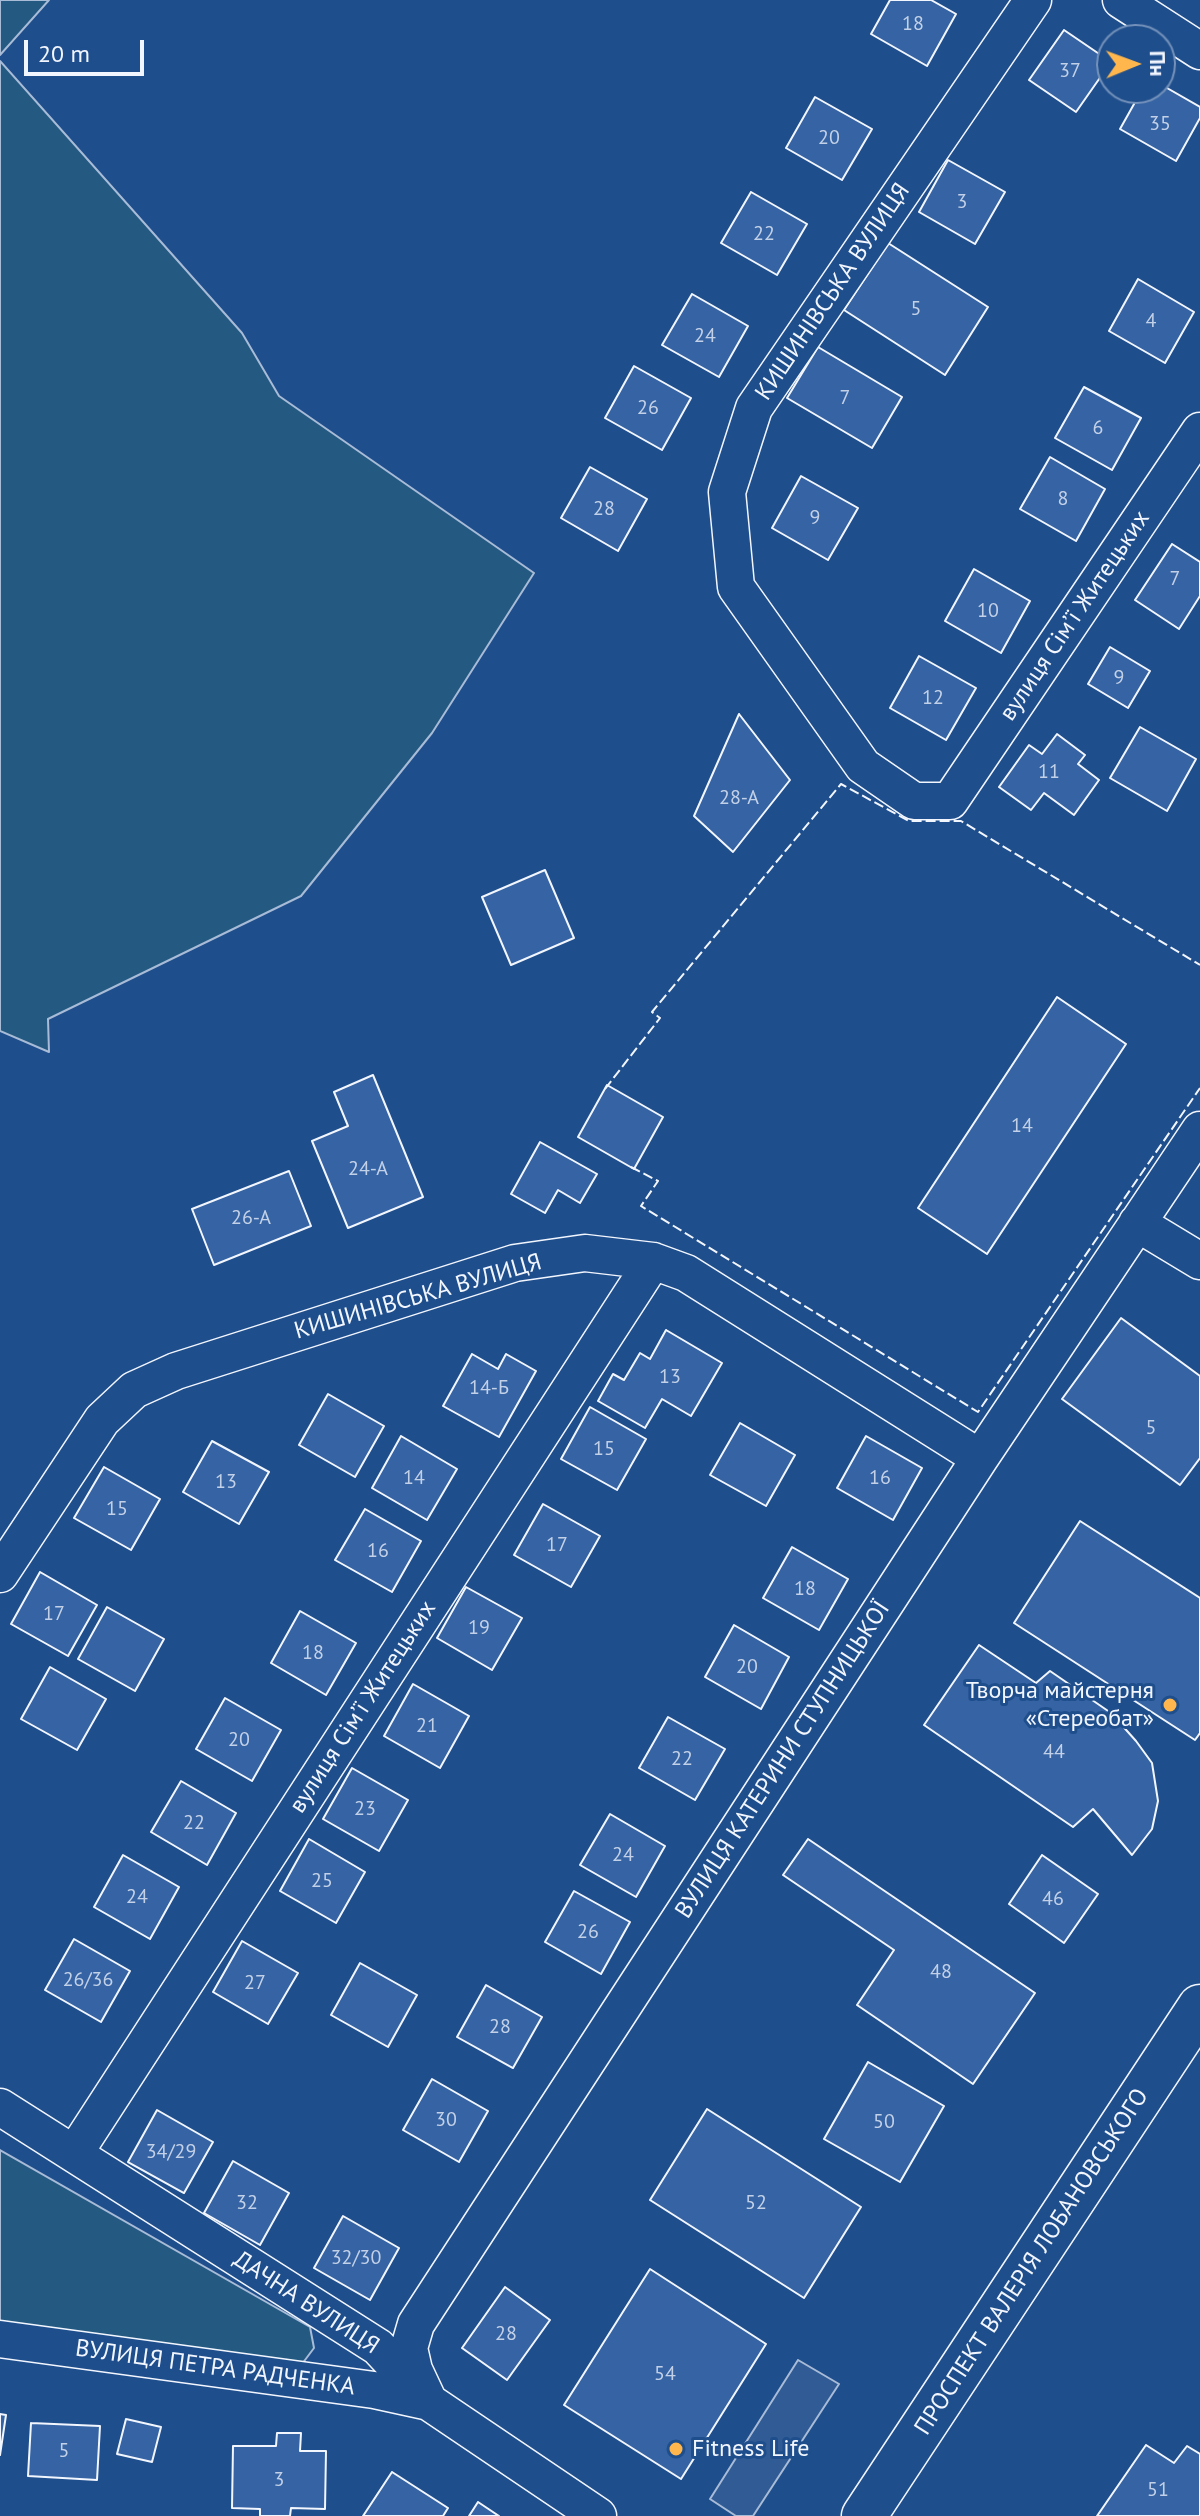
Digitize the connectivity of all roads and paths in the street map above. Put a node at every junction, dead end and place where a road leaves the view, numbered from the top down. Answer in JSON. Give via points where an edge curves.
{"nodes":[{"id":1,"x":1033,"y":0,"type":"edge"},
{"id":2,"x":1121,"y":0,"type":"edge"},
{"id":3,"x":1200,"y":51,"type":"edge"},
{"id":4,"x":1200,"y":431,"type":"edge"},
{"id":5,"x":950,"y":801,"type":"joint"},
{"id":6,"x":1200,"y":1130,"type":"edge"},
{"id":7,"x":1137,"y":1223,"type":"junction"},
{"id":8,"x":653,"y":1261,"type":"junction"},
{"id":9,"x":1200,"y":1261,"type":"edge"},
{"id":10,"x":980,"y":1458,"type":"junction"},
{"id":11,"x":0,"y":1574,"type":"edge"},
{"id":12,"x":1200,"y":2007,"type":"edge"},
{"id":13,"x":0,"y":2107,"type":"edge"},
{"id":14,"x":74,"y":2154,"type":"junction"},
{"id":15,"x":0,"y":2339,"type":"edge"},
{"id":16,"x":429,"y":2402,"type":"junction"},
{"id":17,"x":598,"y":2516,"type":"edge"},
{"id":18,"x":864,"y":2516,"type":"edge"}],
"edges":[{"from":1,"to":5,"type":"street","name":"КИШИНІВСЬКА ВУЛИЦЯ","via":[[754,408],[727,492],[736,587],[863,766],[914,801]]},
{"from":2,"to":3,"type":"street"},
{"from":4,"to":5,"type":"street","name":"вулиця Сімʼї Житецьких"},
{"from":6,"to":7,"type":"street","name":"ВУЛИЦЯ КАТЕРИНИ СТУПНИЦЬКОЇ"},
{"from":7,"to":9,"type":"street"},
{"from":7,"to":10,"type":"street","name":"ВУЛИЦЯ КАТЕРИНИ СТУПНИЦЬКОЇ"},
{"from":8,"to":10,"type":"street","name":"КИШИНІВСЬКА ВУЛИЦЯ","via":[[686,1273]]},
{"from":8,"to":11,"type":"street","name":"КИШИНІВСЬКА ВУЛИЦЯ","via":[[585,1253],[515,1263],[176,1371],[134,1390],[102,1420]]},
{"from":8,"to":14,"type":"street","name":"вулиця Сімʼї Житецьких"},
{"from":10,"to":16,"type":"street","name":"ВУЛИЦЯ КАТЕРИНИ СТУПНИЦЬКОЇ","via":[[416,2324],[409,2348]]},
{"from":12,"to":18,"type":"main road","name":"ПРОСПЕКТ ВАЛЕРІЯ ЛОБАНОВСЬКОГО"},
{"from":13,"to":14,"type":"street","name":"ДАЧНА ВУЛИЦЯ"},
{"from":14,"to":16,"type":"street","name":"ДАЧНА ВУЛИЦЯ","via":[[378,2347]]},
{"from":15,"to":16,"type":"street","name":"ВУЛИЦЯ ПЕТРА РАДЧЕНКА"},
{"from":16,"to":17,"type":"street","name":"ДАЧНА ВУЛИЦЯ"}]}
